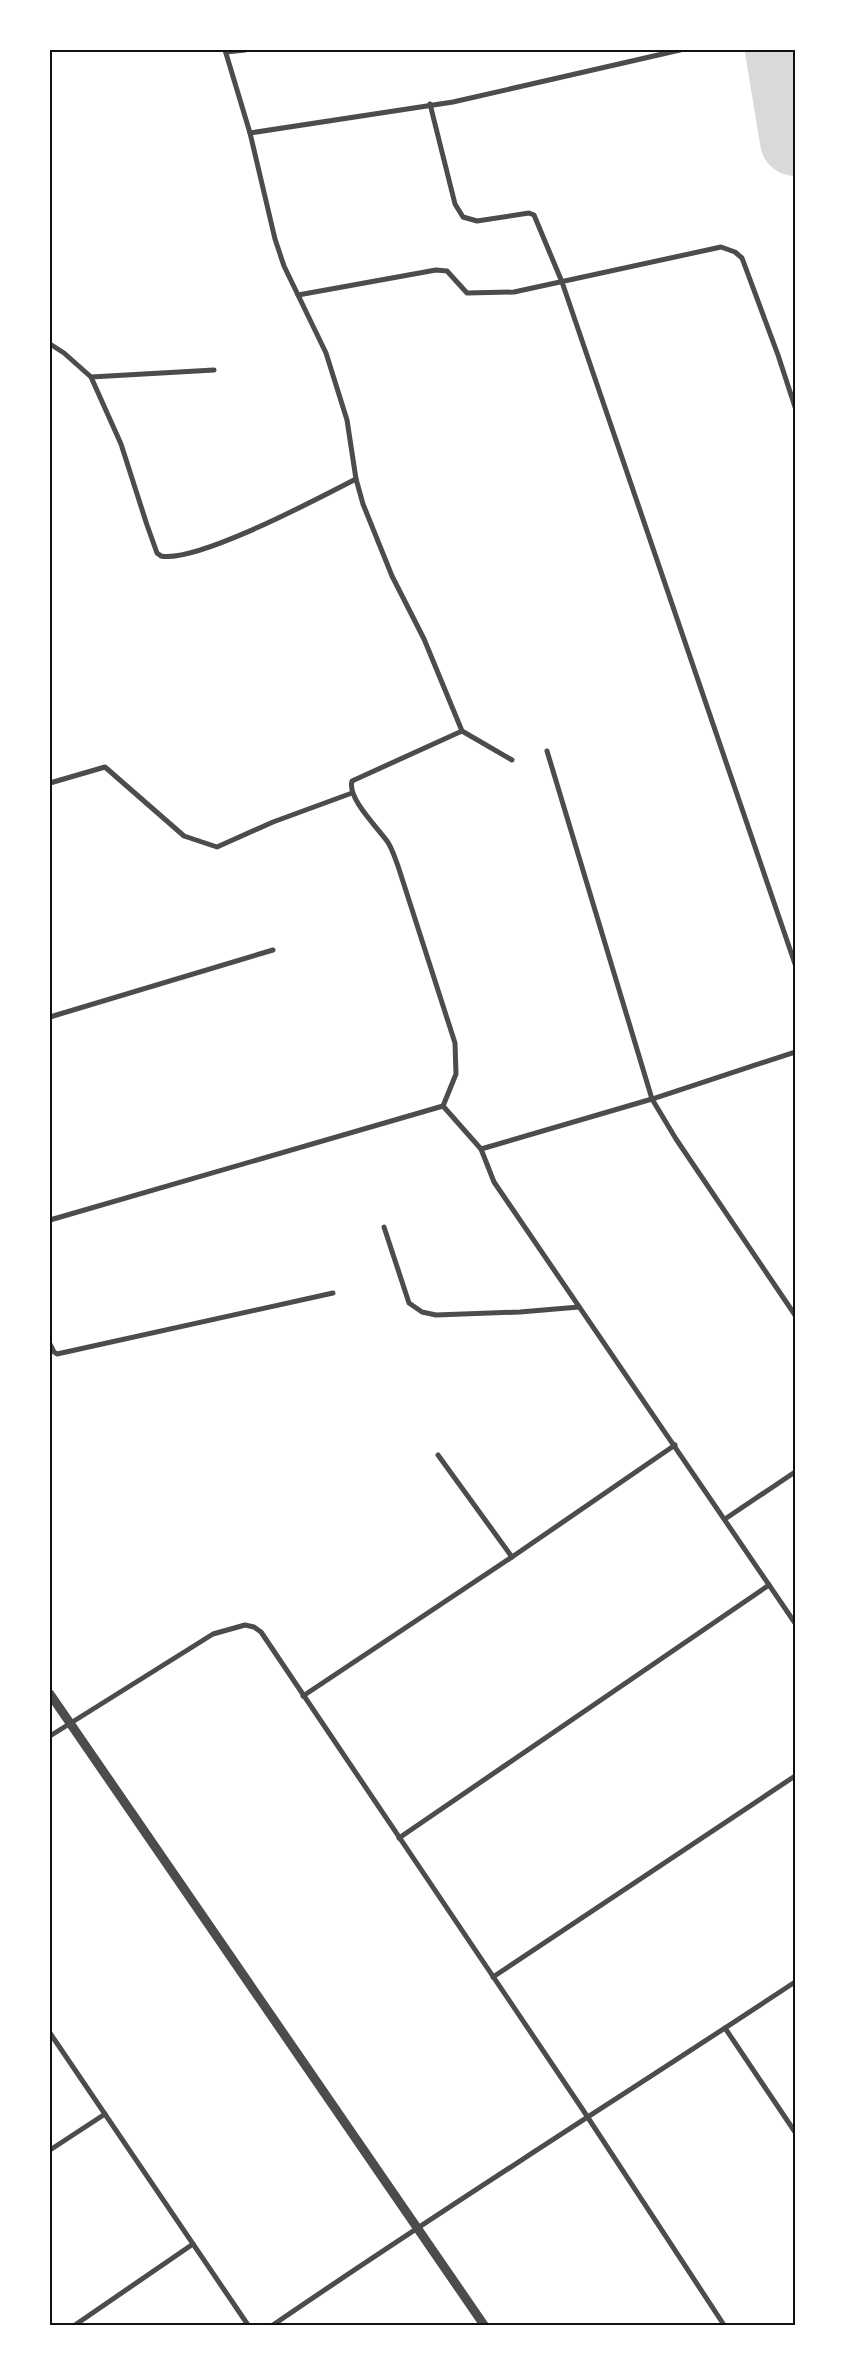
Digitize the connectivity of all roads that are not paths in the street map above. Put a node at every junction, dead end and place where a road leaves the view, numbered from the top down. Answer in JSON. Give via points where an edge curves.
{"nodes":[{"id":1,"x":245,"y":50,"type":"edge"},
{"id":2,"x":680,"y":50,"type":"edge"},
{"id":3,"x":226,"y":51,"type":"edge"},
{"id":4,"x":430,"y":104,"type":"junction"},
{"id":5,"x":250,"y":134,"type":"junction"},
{"id":6,"x":562,"y":282,"type":"junction"},
{"id":7,"x":298,"y":295,"type":"junction"},
{"id":8,"x":50,"y":344,"type":"edge"},
{"id":9,"x":214,"y":370,"type":"dead end"},
{"id":10,"x":91,"y":377,"type":"junction"},
{"id":11,"x":795,"y":407,"type":"edge"},
{"id":12,"x":356,"y":479,"type":"junction"},
{"id":13,"x":462,"y":731,"type":"junction"},
{"id":14,"x":547,"y":751,"type":"dead end"},
{"id":15,"x":512,"y":760,"type":"dead end"},
{"id":16,"x":50,"y":783,"type":"edge"},
{"id":17,"x":352,"y":793,"type":"junction"},
{"id":18,"x":273,"y":950,"type":"dead end"},
{"id":19,"x":795,"y":964,"type":"edge"},
{"id":20,"x":50,"y":1017,"type":"edge"},
{"id":21,"x":795,"y":1052,"type":"edge"},
{"id":22,"x":652,"y":1099,"type":"junction"},
{"id":23,"x":443,"y":1106,"type":"junction"},
{"id":24,"x":481,"y":1149,"type":"junction"},
{"id":25,"x":50,"y":1220,"type":"edge"},
{"id":26,"x":384,"y":1227,"type":"dead end"},
{"id":27,"x":333,"y":1293,"type":"dead end"},
{"id":28,"x":579,"y":1307,"type":"junction"},
{"id":29,"x":795,"y":1315,"type":"edge"},
{"id":30,"x":50,"y":1344,"type":"edge"},
{"id":31,"x":675,"y":1445,"type":"junction"},
{"id":32,"x":438,"y":1455,"type":"dead end"},
{"id":33,"x":795,"y":1472,"type":"edge"},
{"id":34,"x":725,"y":1519,"type":"junction"},
{"id":35,"x":512,"y":1557,"type":"junction"},
{"id":36,"x":769,"y":1585,"type":"junction"},
{"id":37,"x":795,"y":1622,"type":"edge"},
{"id":38,"x":50,"y":1694,"type":"edge"},
{"id":39,"x":303,"y":1696,"type":"junction"},
{"id":40,"x":70,"y":1723,"type":"junction"},
{"id":41,"x":50,"y":1736,"type":"edge"},
{"id":42,"x":795,"y":1776,"type":"edge"},
{"id":43,"x":399,"y":1838,"type":"junction"},
{"id":44,"x":493,"y":1977,"type":"junction"},
{"id":45,"x":795,"y":1982,"type":"edge"},
{"id":46,"x":726,"y":2028,"type":"junction"},
{"id":47,"x":50,"y":2033,"type":"edge"},
{"id":48,"x":104,"y":2114,"type":"junction"},
{"id":49,"x":588,"y":2119,"type":"junction"},
{"id":50,"x":795,"y":2132,"type":"edge"},
{"id":51,"x":50,"y":2150,"type":"edge"},
{"id":52,"x":417,"y":2226,"type":"junction"},
{"id":53,"x":193,"y":2244,"type":"junction"},
{"id":54,"x":75,"y":2325,"type":"edge"},
{"id":55,"x":248,"y":2325,"type":"edge"},
{"id":56,"x":273,"y":2325,"type":"edge"},
{"id":57,"x":484,"y":2325,"type":"edge"},
{"id":58,"x":724,"y":2325,"type":"edge"}],
"edges":[{"from":1,"to":3,"type":"street"},
{"from":2,"to":4,"type":"street","via":[[453,102]]},
{"from":3,"to":5,"type":"street"},
{"from":4,"to":5,"type":"street"},
{"from":4,"to":6,"type":"street","via":[[458,211],[469,220],[477,221],[529,213],[534,215]]},
{"from":5,"to":7,"type":"street","via":[[275,239]]},
{"from":6,"to":7,"type":"street","via":[[514,292],[479,294],[467,292],[447,270],[436,270]]},
{"from":6,"to":11,"type":"street","via":[[721,247],[736,252],[742,258]]},
{"from":6,"to":19,"type":"street"},
{"from":7,"to":12,"type":"street","via":[[326,353],[347,420]]},
{"from":8,"to":10,"type":"street"},
{"from":9,"to":10,"type":"street"},
{"from":10,"to":12,"type":"street","via":[[121,444],[157,553],[161,556],[202,550]]},
{"from":12,"to":13,"type":"street","via":[[392,576],[424,639]]},
{"from":13,"to":15,"type":"street"},
{"from":13,"to":17,"type":"street","via":[[352,781]]},
{"from":14,"to":22,"type":"street"},
{"from":16,"to":17,"type":"street","via":[[105,767],[184,836],[217,847]]},
{"from":17,"to":23,"type":"street","via":[[388,843],[398,866],[455,1043],[456,1074]]},
{"from":18,"to":20,"type":"street"},
{"from":21,"to":22,"type":"street"},
{"from":22,"to":24,"type":"street"},
{"from":22,"to":29,"type":"street"},
{"from":23,"to":24,"type":"street"},
{"from":23,"to":25,"type":"street"},
{"from":24,"to":28,"type":"street","via":[[494,1182]]},
{"from":26,"to":28,"type":"street","via":[[409,1303],[422,1312],[436,1315],[501,1313]]},
{"from":27,"to":30,"type":"street","via":[[58,1354]]},
{"from":28,"to":31,"type":"street"},
{"from":31,"to":34,"type":"street"},
{"from":31,"to":35,"type":"street"},
{"from":32,"to":35,"type":"street"},
{"from":33,"to":34,"type":"street"},
{"from":34,"to":36,"type":"street"},
{"from":35,"to":39,"type":"street"},
{"from":36,"to":37,"type":"street"},
{"from":36,"to":43,"type":"street"},
{"from":38,"to":40,"type":"street"},
{"from":39,"to":40,"type":"street","via":[[261,1632],[244,1625],[213,1634]]},
{"from":39,"to":43,"type":"street"},
{"from":40,"to":41,"type":"street"},
{"from":40,"to":52,"type":"street"},
{"from":42,"to":44,"type":"street"},
{"from":43,"to":44,"type":"street"},
{"from":44,"to":49,"type":"street"},
{"from":45,"to":46,"type":"street"},
{"from":46,"to":49,"type":"street"},
{"from":46,"to":50,"type":"street"},
{"from":47,"to":48,"type":"street"},
{"from":48,"to":51,"type":"street"},
{"from":48,"to":53,"type":"street"},
{"from":49,"to":52,"type":"street"},
{"from":49,"to":58,"type":"street"},
{"from":52,"to":56,"type":"street"},
{"from":52,"to":57,"type":"street"},
{"from":53,"to":54,"type":"street"},
{"from":53,"to":55,"type":"street"}]}
